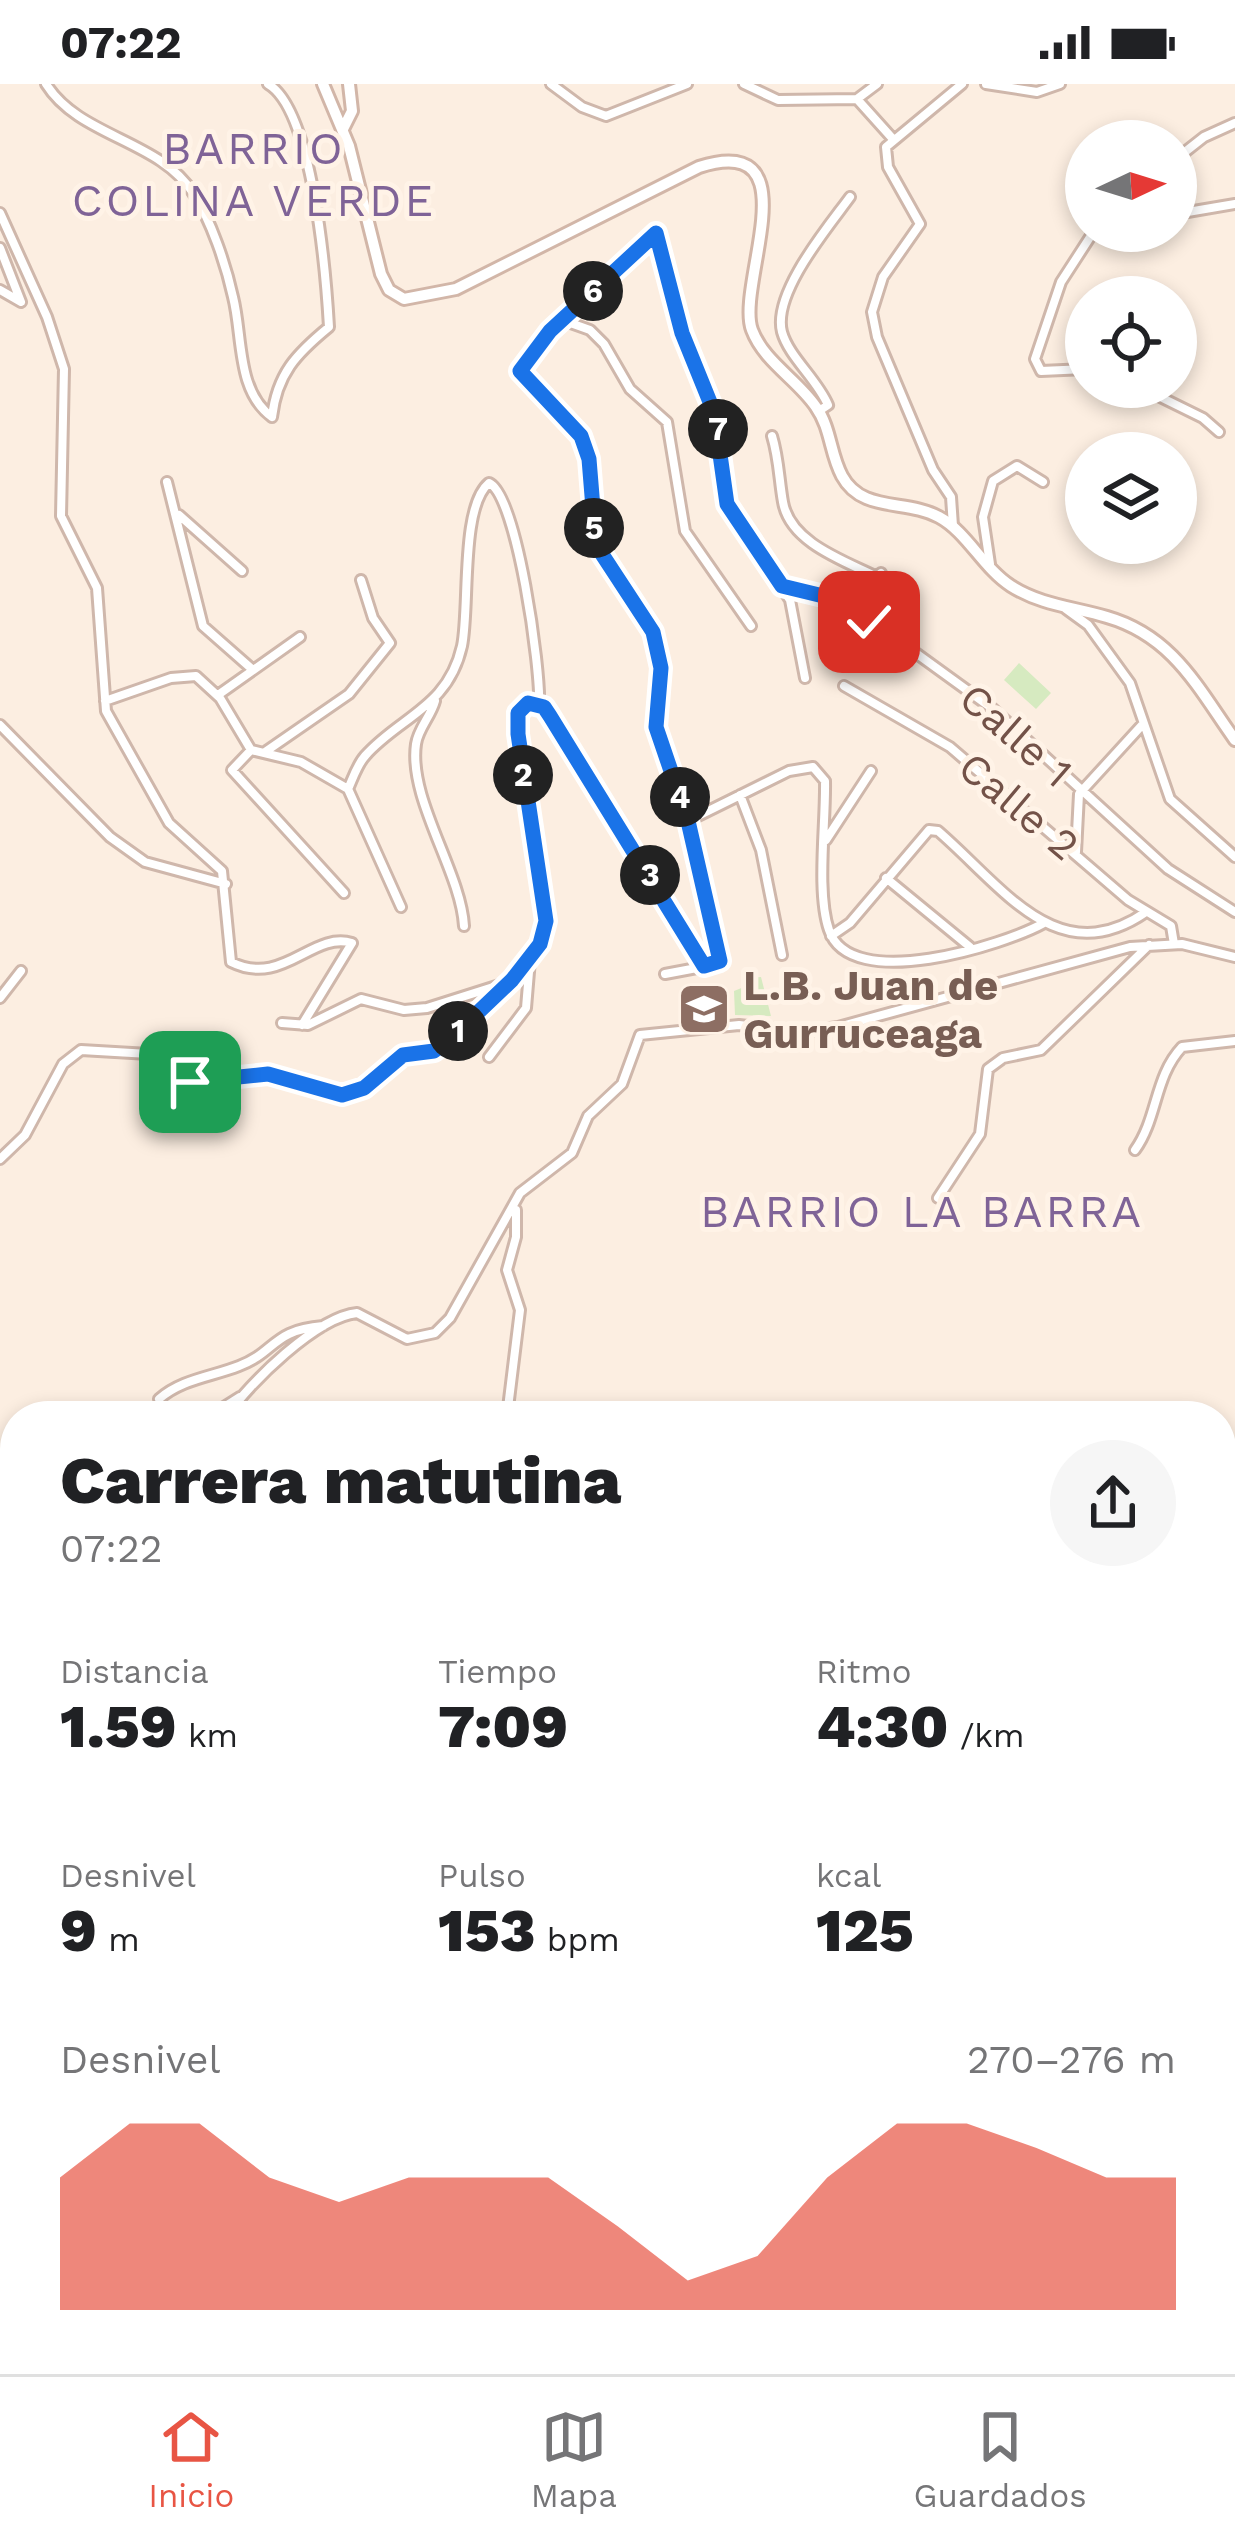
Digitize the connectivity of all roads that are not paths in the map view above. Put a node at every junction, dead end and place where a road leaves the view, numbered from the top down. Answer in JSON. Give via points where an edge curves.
{"nodes":[{"id":1,"x":46,"y":84,"type":"edge"},
{"id":2,"x":268,"y":84,"type":"edge"},
{"id":3,"x":323,"y":84,"type":"edge"},
{"id":4,"x":349,"y":84,"type":"edge"},
{"id":5,"x":550,"y":84,"type":"edge"},
{"id":6,"x":687,"y":84,"type":"edge"},
{"id":7,"x":745,"y":84,"type":"edge"},
{"id":8,"x":877,"y":84,"type":"edge"},
{"id":9,"x":962,"y":84,"type":"edge"},
{"id":10,"x":986,"y":84,"type":"edge"},
{"id":11,"x":1060,"y":84,"type":"edge"},
{"id":12,"x":857,"y":99,"type":"junction"},
{"id":13,"x":1235,"y":123,"type":"edge"},
{"id":14,"x":344,"y":129,"type":"junction"},
{"id":15,"x":892,"y":138,"type":"junction"},
{"id":16,"x":1197,"y":142,"type":"edge"},
{"id":17,"x":850,"y":197,"type":"dead end"},
{"id":18,"x":1235,"y":204,"type":"edge"},
{"id":19,"x":1197,"y":210,"type":"edge"},
{"id":20,"x":0,"y":213,"type":"edge"},
{"id":21,"x":0,"y":248,"type":"edge"},
{"id":22,"x":1080,"y":252,"type":"edge"},
{"id":23,"x":0,"y":290,"type":"edge"},
{"id":24,"x":562,"y":320,"type":"junction"},
{"id":25,"x":1065,"y":370,"type":"edge"},
{"id":26,"x":1184,"y":408,"type":"edge"},
{"id":27,"x":819,"y":411,"type":"junction"},
{"id":28,"x":1219,"y":432,"type":"dead end"},
{"id":29,"x":772,"y":436,"type":"dead end"},
{"id":30,"x":167,"y":482,"type":"dead end"},
{"id":31,"x":1042,"y":482,"type":"dead end"},
{"id":32,"x":178,"y":514,"type":"junction"},
{"id":33,"x":952,"y":527,"type":"junction"},
{"id":34,"x":242,"y":571,"type":"dead end"},
{"id":35,"x":992,"y":572,"type":"junction"},
{"id":36,"x":361,"y":580,"type":"dead end"},
{"id":37,"x":782,"y":586,"type":"junction"},
{"id":38,"x":850,"y":607,"type":"junction"},
{"id":39,"x":1065,"y":608,"type":"junction"},
{"id":40,"x":752,"y":626,"type":"dead end"},
{"id":41,"x":300,"y":637,"type":"dead end"},
{"id":42,"x":253,"y":670,"type":"junction"},
{"id":43,"x":805,"y":678,"type":"dead end"},
{"id":44,"x":844,"y":686,"type":"dead end"},
{"id":45,"x":437,"y":694,"type":"junction"},
{"id":46,"x":218,"y":695,"type":"junction"},
{"id":47,"x":105,"y":701,"type":"junction"},
{"id":48,"x":539,"y":704,"type":"junction"},
{"id":49,"x":1144,"y":723,"type":"junction"},
{"id":50,"x":0,"y":725,"type":"edge"},
{"id":51,"x":1235,"y":740,"type":"edge"},
{"id":52,"x":250,"y":750,"type":"junction"},
{"id":53,"x":264,"y":753,"type":"junction"},
{"id":54,"x":872,"y":771,"type":"dead end"},
{"id":55,"x":348,"y":789,"type":"junction"},
{"id":56,"x":1081,"y":790,"type":"junction"},
{"id":57,"x":740,"y":795,"type":"junction"},
{"id":58,"x":688,"y":821,"type":"junction"},
{"id":59,"x":825,"y":841,"type":"junction"},
{"id":60,"x":1076,"y":854,"type":"junction"},
{"id":61,"x":1235,"y":857,"type":"edge"},
{"id":62,"x":886,"y":878,"type":"junction"},
{"id":63,"x":226,"y":884,"type":"junction"},
{"id":64,"x":344,"y":893,"type":"dead end"},
{"id":65,"x":401,"y":907,"type":"dead end"},
{"id":66,"x":1146,"y":912,"type":"junction"},
{"id":67,"x":1235,"y":913,"type":"edge"},
{"id":68,"x":1044,"y":922,"type":"junction"},
{"id":69,"x":464,"y":926,"type":"dead end"},
{"id":70,"x":831,"y":936,"type":"junction"},
{"id":71,"x":1150,"y":944,"type":"junction"},
{"id":72,"x":1174,"y":944,"type":"junction"},
{"id":73,"x":970,"y":947,"type":"junction"},
{"id":74,"x":782,"y":956,"type":"dead end"},
{"id":75,"x":1235,"y":957,"type":"edge"},
{"id":76,"x":530,"y":958,"type":"junction"},
{"id":77,"x":704,"y":966,"type":"junction"},
{"id":78,"x":21,"y":971,"type":"dead end"},
{"id":79,"x":665,"y":974,"type":"dead end"},
{"id":80,"x":512,"y":980,"type":"junction"},
{"id":81,"x":0,"y":998,"type":"edge"},
{"id":82,"x":282,"y":1023,"type":"dead end"},
{"id":83,"x":302,"y":1025,"type":"junction"},
{"id":84,"x":1235,"y":1041,"type":"edge"},
{"id":85,"x":488,"y":1057,"type":"dead end"},
{"id":86,"x":1135,"y":1150,"type":"dead end"},
{"id":87,"x":0,"y":1159,"type":"edge"},
{"id":88,"x":938,"y":1198,"type":"dead end"},
{"id":89,"x":515,"y":1203,"type":"junction"},
{"id":90,"x":324,"y":1326,"type":"junction"},
{"id":91,"x":247,"y":1394,"type":"junction"},
{"id":92,"x":159,"y":1399,"type":"dead end"},
{"id":93,"x":235,"y":1401,"type":"edge"},
{"id":94,"x":241,"y":1401,"type":"edge"},
{"id":95,"x":508,"y":1401,"type":"edge"}],
"edges":[{"from":1,"to":2,"type":"street","via":[[71,111],[192,190],[231,286],[248,386],[272,417],[286,368],[329,327],[319,216],[288,100]]},
{"from":3,"to":14,"type":"main road"},
{"from":4,"to":14,"type":"main road"},
{"from":5,"to":6,"type":"street","via":[[606,116]]},
{"from":7,"to":12,"type":"street","via":[[778,100]]},
{"from":8,"to":12,"type":"street"},
{"from":9,"to":15,"type":"street"},
{"from":10,"to":11,"type":"street","via":[[1037,92]]},
{"from":12,"to":15,"type":"street"},
{"from":13,"to":16,"type":"street"},
{"from":14,"to":27,"type":"main road","via":[[381,274],[388,290],[413,300],[457,289],[699,167],[726,161],[746,168],[766,208],[750,323]]},
{"from":15,"to":33,"type":"street","via":[[888,167],[920,224],[883,277],[874,322],[951,497]]},
{"from":17,"to":27,"type":"street","via":[[815,242],[782,320],[783,335],[828,405]]},
{"from":18,"to":19,"type":"street"},
{"from":20,"to":47,"type":"street","via":[[64,369],[61,516],[97,588]]},
{"from":21,"to":23,"type":"street","via":[[21,302]]},
{"from":22,"to":25,"type":"street","via":[[1060,282],[1035,359],[1041,371]]},
{"from":24,"to":37,"type":"street","via":[[656,233],[682,333],[714,412],[727,504]]},
{"from":24,"to":40,"type":"street","via":[[590,330],[630,389],[667,422],[685,531]]},
{"from":24,"to":58,"type":"street","via":[[520,371],[586,446],[596,545],[657,643],[656,727]]},
{"from":26,"to":28,"type":"street"},
{"from":27,"to":33,"type":"main road","via":[[851,490],[918,508]]},
{"from":29,"to":38,"type":"street","via":[[788,517],[811,542],[879,575]]},
{"from":30,"to":32,"type":"street"},
{"from":31,"to":35,"type":"street","via":[[1017,466],[993,481],[982,517]]},
{"from":32,"to":34,"type":"street"},
{"from":32,"to":42,"type":"street","via":[[203,626]]},
{"from":33,"to":35,"type":"main road"},
{"from":35,"to":39,"type":"main road"},
{"from":36,"to":53,"type":"street","via":[[390,643],[349,694]]},
{"from":37,"to":38,"type":"street","name":"Calle 1"},
{"from":37,"to":43,"type":"street"},
{"from":38,"to":56,"type":"street","name":"Calle 1","via":[[993,709]]},
{"from":39,"to":49,"type":"street","via":[[1117,664]]},
{"from":39,"to":51,"type":"main road","via":[[1108,617],[1159,642]]},
{"from":41,"to":42,"type":"street"},
{"from":42,"to":46,"type":"street"},
{"from":44,"to":60,"type":"street","name":"Calle 2","via":[[950,747]]},
{"from":45,"to":48,"type":"street","via":[[461,650],[473,528],[481,490],[494,484],[518,543]]},
{"from":45,"to":55,"type":"street","via":[[364,757]]},
{"from":45,"to":69,"type":"street","via":[[416,756]]},
{"from":46,"to":47,"type":"street","via":[[189,675]]},
{"from":46,"to":52,"type":"street"},
{"from":47,"to":63,"type":"street","via":[[158,806],[216,863]]},
{"from":48,"to":76,"type":"street","via":[[522,708],[518,721],[546,921]]},
{"from":48,"to":77,"type":"street"},
{"from":49,"to":56,"type":"street"},
{"from":49,"to":61,"type":"street","via":[[1170,799]]},
{"from":50,"to":63,"type":"street","via":[[145,862]]},
{"from":52,"to":53,"type":"street"},
{"from":52,"to":64,"type":"street","via":[[232,770]]},
{"from":53,"to":55,"type":"street","via":[[301,762]]},
{"from":54,"to":59,"type":"street"},
{"from":55,"to":65,"type":"street"},
{"from":56,"to":60,"type":"street"},
{"from":56,"to":67,"type":"street","name":"Calle 1","via":[[1192,888]]},
{"from":57,"to":58,"type":"street"},
{"from":57,"to":59,"type":"street","via":[[789,771],[818,768]]},
{"from":57,"to":74,"type":"street","via":[[761,850]]},
{"from":58,"to":77,"type":"street","via":[[721,955]]},
{"from":59,"to":70,"type":"street"},
{"from":60,"to":66,"type":"street","name":"Calle 2"},
{"from":62,"to":68,"type":"street","via":[[929,830],[938,831]]},
{"from":62,"to":70,"type":"street"},
{"from":62,"to":73,"type":"street"},
{"from":63,"to":83,"type":"street","via":[[227,956],[237,966],[274,969],[338,941],[352,943]]},
{"from":66,"to":68,"type":"street","via":[[1093,937]]},
{"from":66,"to":72,"type":"street","name":"Calle 2","via":[[1171,926]]},
{"from":68,"to":73,"type":"street"},
{"from":70,"to":73,"type":"street","via":[[852,955],[883,962]]},
{"from":71,"to":72,"type":"street"},
{"from":71,"to":88,"type":"street","via":[[1041,1050],[988,1069],[980,1134]]},
{"from":71,"to":89,"type":"street","via":[[838,1027],[640,1035],[627,1075],[588,1116],[572,1154]]},
{"from":72,"to":75,"type":"street"},
{"from":76,"to":80,"type":"street"},
{"from":76,"to":85,"type":"street","via":[[526,1008]]},
{"from":77,"to":79,"type":"street"},
{"from":78,"to":81,"type":"street"},
{"from":80,"to":83,"type":"street","via":[[414,1010],[361,1000]]},
{"from":80,"to":87,"type":"street","via":[[439,1049],[403,1055],[364,1088],[342,1095],[268,1074],[190,1082],[149,1054],[81,1050],[63,1064],[25,1135]]},
{"from":82,"to":83,"type":"street"},
{"from":84,"to":86,"type":"street","via":[[1182,1047],[1160,1079]]},
{"from":89,"to":90,"type":"street","via":[[435,1333],[407,1339],[357,1313]]},
{"from":89,"to":95,"type":"street","via":[[517,1237],[507,1270],[520,1310]]},
{"from":90,"to":91,"type":"street"},
{"from":90,"to":92,"type":"street","via":[[286,1332],[244,1364]]},
{"from":91,"to":93,"type":"street"},
{"from":91,"to":94,"type":"street"}]}
